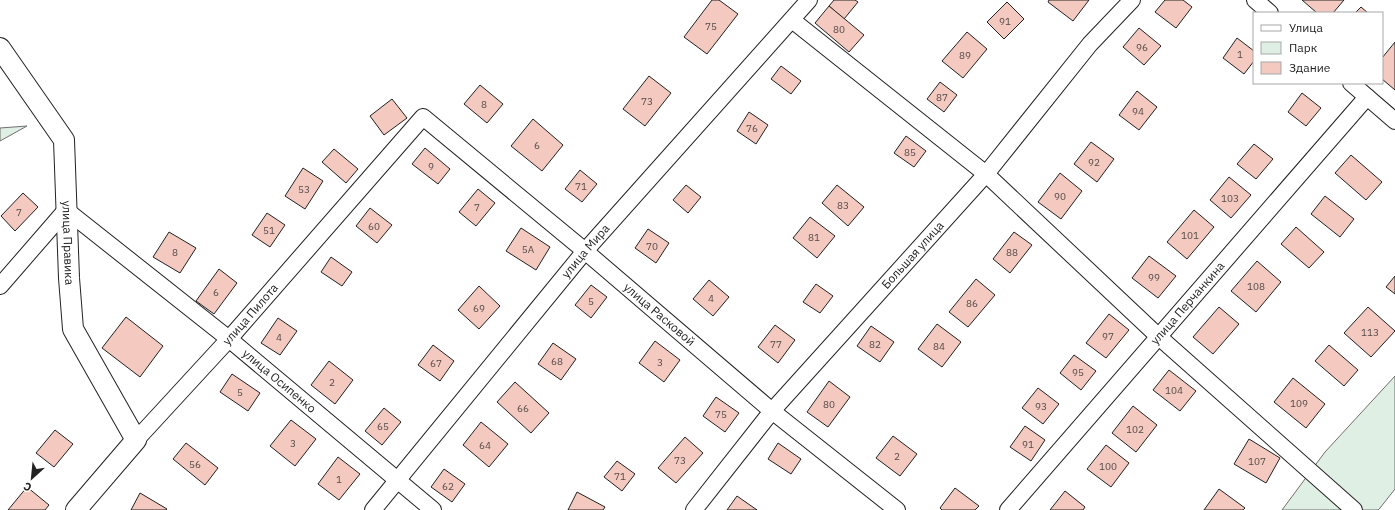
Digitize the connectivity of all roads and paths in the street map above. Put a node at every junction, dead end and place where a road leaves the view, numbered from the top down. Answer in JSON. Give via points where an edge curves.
{"nodes":[{"id":1,"x":809,"y":0,"type":"edge"},
{"id":2,"x":1132,"y":0,"type":"edge"},
{"id":3,"x":1255,"y":0,"type":"edge"},
{"id":4,"x":1269,"y":12,"type":"edge"},
{"id":5,"x":792,"y":20,"type":"junction"},
{"id":6,"x":0,"y":48,"type":"edge"},
{"id":7,"x":1352,"y":84,"type":"edge"},
{"id":8,"x":1367,"y":96,"type":"junction"},
{"id":9,"x":423,"y":117,"type":"joint"},
{"id":10,"x":1395,"y":121,"type":"edge"},
{"id":11,"x":986,"y":174,"type":"junction"},
{"id":12,"x":66,"y":210,"type":"junction"},
{"id":13,"x":585,"y":251,"type":"junction"},
{"id":14,"x":0,"y":286,"type":"edge"},
{"id":15,"x":1159,"y":337,"type":"junction"},
{"id":16,"x":229,"y":339,"type":"junction"},
{"id":17,"x":772,"y":411,"type":"junction"},
{"id":18,"x":136,"y":440,"type":"junction"},
{"id":19,"x":398,"y":480,"type":"junction"},
{"id":20,"x":76,"y":510,"type":"edge"},
{"id":21,"x":372,"y":510,"type":"edge"},
{"id":22,"x":433,"y":510,"type":"edge"},
{"id":23,"x":694,"y":510,"type":"edge"},
{"id":24,"x":897,"y":510,"type":"edge"},
{"id":25,"x":1008,"y":510,"type":"edge"},
{"id":26,"x":1354,"y":510,"type":"edge"}],
"edges":[{"from":1,"to":5,"type":"street","name":"улица Мира"},
{"from":2,"to":11,"type":"street","name":"Большая улица","via":[[1090,44]]},
{"from":3,"to":4,"type":"street"},
{"from":5,"to":11,"type":"street"},
{"from":5,"to":13,"type":"street","name":"улица Мира"},
{"from":6,"to":12,"type":"street","name":"улица Правика","via":[[64,140]]},
{"from":7,"to":8,"type":"street"},
{"from":8,"to":10,"type":"street"},
{"from":8,"to":15,"type":"street","name":"улица Перчанкина"},
{"from":9,"to":13,"type":"street","name":"улица Расковой"},
{"from":9,"to":16,"type":"street","name":"улица Пилота"},
{"from":11,"to":15,"type":"street"},
{"from":11,"to":17,"type":"street","name":"Большая улица"},
{"from":12,"to":14,"type":"street"},
{"from":12,"to":16,"type":"street","name":"улица Осипенко"},
{"from":12,"to":18,"type":"street","name":"улица Правика","via":[[73,329]]},
{"from":13,"to":17,"type":"street","name":"улица Расковой"},
{"from":13,"to":19,"type":"street","name":"улица Мира"},
{"from":15,"to":25,"type":"street","name":"улица Перчанкина"},
{"from":15,"to":26,"type":"street"},
{"from":16,"to":18,"type":"street","name":"улица Пилота"},
{"from":16,"to":19,"type":"street","name":"улица Осипенко"},
{"from":17,"to":23,"type":"street","name":"Большая улица"},
{"from":17,"to":24,"type":"street","name":"улица Расковой"},
{"from":18,"to":20,"type":"street","name":"улица Пилота"},
{"from":19,"to":21,"type":"street","name":"улица Мира"},
{"from":19,"to":22,"type":"street","name":"улица Осипенко"}]}
